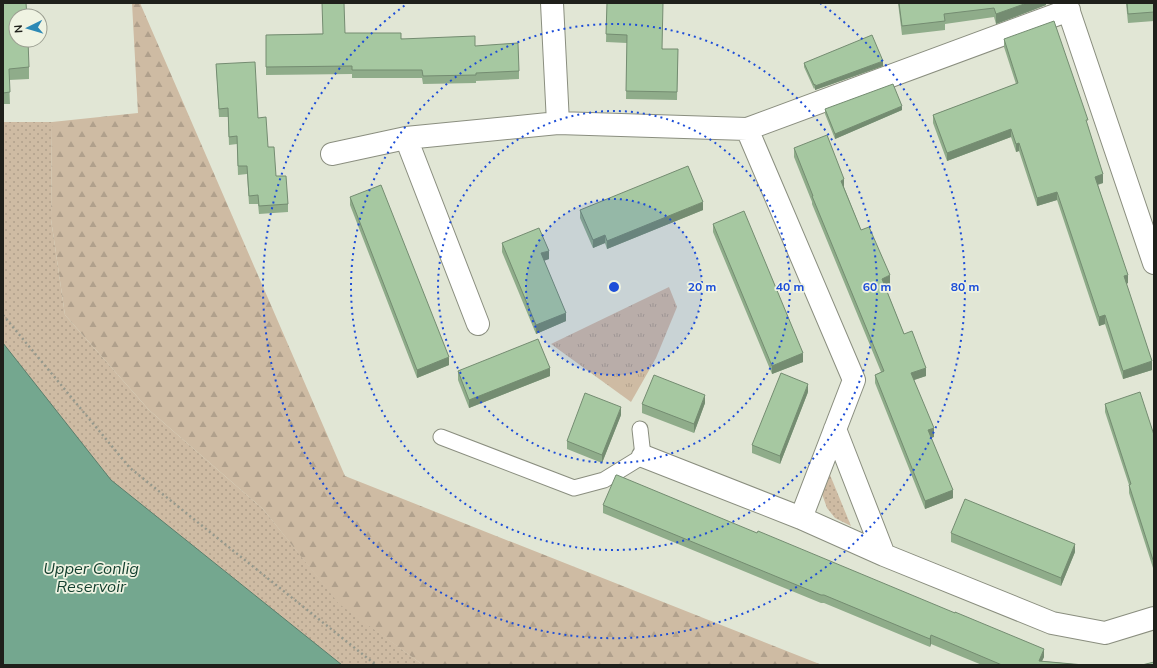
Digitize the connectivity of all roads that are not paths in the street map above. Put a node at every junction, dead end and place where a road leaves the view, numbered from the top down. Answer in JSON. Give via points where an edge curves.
{"nodes":[{"id":1,"x":552,"y":3,"type":"edge"},
{"id":2,"x":1068,"y":6,"type":"edge"},
{"id":3,"x":558,"y":124,"type":"junction"},
{"id":4,"x":747,"y":129,"type":"junction"},
{"id":5,"x":406,"y":138,"type":"junction"},
{"id":6,"x":332,"y":154,"type":"dead end"},
{"id":7,"x":1154,"y":263,"type":"edge"},
{"id":8,"x":478,"y":324,"type":"dead end"},
{"id":9,"x":640,"y":429,"type":"dead end"},
{"id":10,"x":835,"y":430,"type":"junction"},
{"id":11,"x":441,"y":437,"type":"dead end"},
{"id":12,"x":643,"y":456,"type":"junction"},
{"id":13,"x":801,"y":518,"type":"junction"},
{"id":14,"x":884,"y":555,"type":"junction"},
{"id":15,"x":1154,"y":618,"type":"edge"}],
"edges":[{"from":1,"to":3,"type":"street"},
{"from":2,"to":4,"type":"street"},
{"from":2,"to":7,"type":"street"},
{"from":3,"to":4,"type":"street"},
{"from":3,"to":5,"type":"street"},
{"from":4,"to":10,"type":"street","via":[[854,380]]},
{"from":5,"to":6,"type":"street"},
{"from":5,"to":8,"type":"street"},
{"from":9,"to":12,"type":"lane"},
{"from":10,"to":13,"type":"street"},
{"from":10,"to":14,"type":"street"},
{"from":11,"to":12,"type":"lane","via":[[574,488],[604,480]]},
{"from":12,"to":13,"type":"street"},
{"from":13,"to":14,"type":"street"},
{"from":14,"to":15,"type":"street","via":[[1052,623],[1105,634]]}]}
